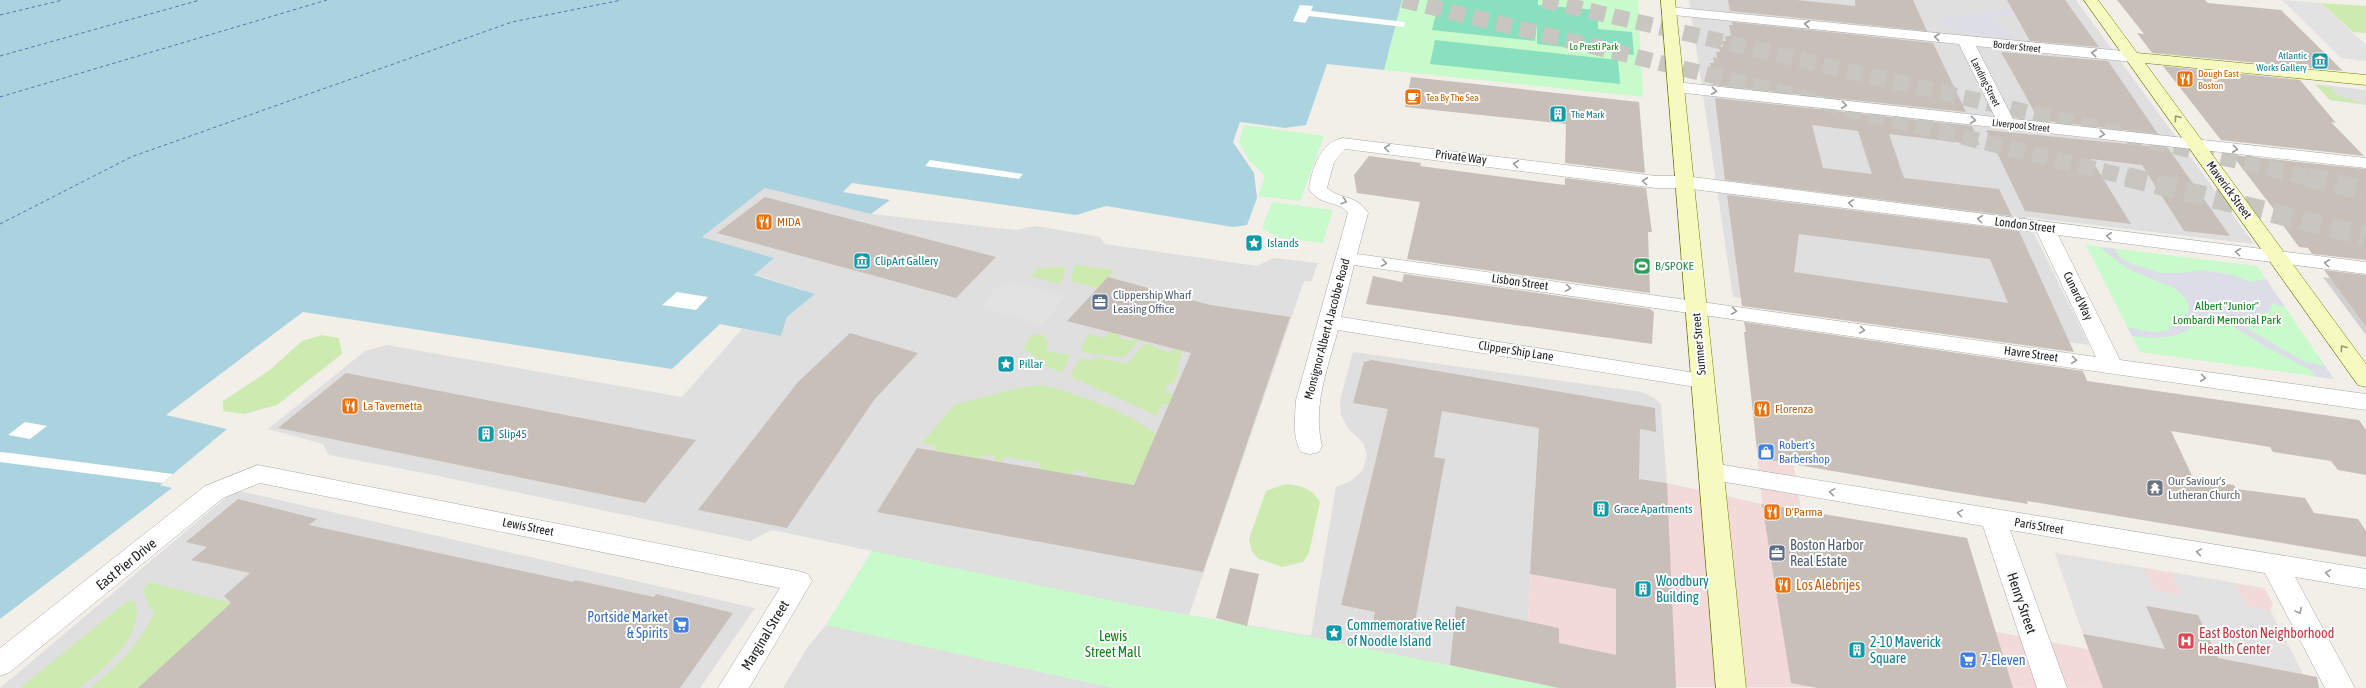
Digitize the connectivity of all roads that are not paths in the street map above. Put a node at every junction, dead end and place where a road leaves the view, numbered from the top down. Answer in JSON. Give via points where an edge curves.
{"nodes":[{"id":1,"x":2091,"y":0,"type":"edge"},
{"id":2,"x":1668,"y":5,"type":"edge"},
{"id":3,"x":1965,"y":40,"type":"junction"},
{"id":4,"x":2133,"y":57,"type":"junction"},
{"id":5,"x":2366,"y":80,"type":"edge"},
{"id":6,"x":1676,"y":87,"type":"junction"},
{"id":7,"x":2007,"y":124,"type":"junction"},
{"id":8,"x":2196,"y":144,"type":"junction"},
{"id":9,"x":2366,"y":163,"type":"edge"},
{"id":10,"x":1684,"y":182,"type":"junction"},
{"id":11,"x":1358,"y":213,"type":"joint"},
{"id":12,"x":2044,"y":228,"type":"junction"},
{"id":13,"x":2277,"y":257,"type":"junction"},
{"id":14,"x":1346,"y":258,"type":"junction"},
{"id":15,"x":2366,"y":268,"type":"edge"},
{"id":16,"x":1695,"y":306,"type":"junction"},
{"id":17,"x":1330,"y":322,"type":"junction"},
{"id":18,"x":2111,"y":365,"type":"junction"},
{"id":19,"x":2366,"y":380,"type":"edge"},
{"id":20,"x":1702,"y":381,"type":"junction"},
{"id":21,"x":2366,"y":402,"type":"edge"},
{"id":22,"x":1310,"y":446,"type":"dead end"},
{"id":23,"x":1711,"y":472,"type":"junction"},
{"id":24,"x":258,"y":474,"type":"joint"},
{"id":25,"x":1993,"y":518,"type":"junction"},
{"id":26,"x":2274,"y":564,"type":"junction"},
{"id":27,"x":2366,"y":579,"type":"edge"},
{"id":28,"x":798,"y":581,"type":"joint"},
{"id":29,"x":0,"y":664,"type":"edge"},
{"id":30,"x":733,"y":688,"type":"edge"},
{"id":31,"x":1731,"y":688,"type":"edge"},
{"id":32,"x":2052,"y":688,"type":"edge"},
{"id":33,"x":2340,"y":688,"type":"edge"}],
"edges":[{"from":1,"to":4,"type":"street","name":"Maverick Street"},
{"from":3,"to":2,"type":"street","name":"Border Street","one_way":true},
{"from":2,"to":6,"type":"street","name":"Sumner Street"},
{"from":4,"to":3,"type":"street","name":"Border Street","one_way":true},
{"from":3,"to":7,"type":"street","name":"Landing Street"},
{"from":4,"to":5,"type":"street","name":"Border Street"},
{"from":8,"to":4,"type":"street","name":"Maverick Street","one_way":true},
{"from":6,"to":7,"type":"street","name":"Liverpool Street","one_way":true},
{"from":6,"to":10,"type":"street","name":"Sumner Street"},
{"from":7,"to":8,"type":"street","name":"Liverpool Street","one_way":true},
{"from":8,"to":9,"type":"street","name":"Liverpool Street","one_way":true},
{"from":8,"to":13,"type":"street","name":"Maverick Street"},
{"from":10,"to":11,"type":"street","name":"Private Way","one_way":true,"via":[[1656,182],[1342,143],[1334,146],[1330,152],[1318,189],[1327,196],[1356,207]]},
{"from":12,"to":10,"type":"street","name":"London Street","one_way":true},
{"from":10,"to":16,"type":"street","name":"Sumner Street"},
{"from":11,"to":14,"type":"street","name":"Monsignor Albert A Jacobbe Road"},
{"from":13,"to":12,"type":"street","name":"London Street","one_way":true},
{"from":12,"to":18,"type":"street","name":"Cunard Way"},
{"from":15,"to":13,"type":"street","name":"London Street","one_way":true},
{"from":19,"to":13,"type":"street","name":"Maverick Street","one_way":true},
{"from":14,"to":16,"type":"street","name":"Lisbon Street","one_way":true},
{"from":14,"to":17,"type":"street","name":"Monsignor Albert A Jacobbe Road"},
{"from":16,"to":18,"type":"street","name":"Havre Street","one_way":true},
{"from":16,"to":20,"type":"street","name":"Sumner Street"},
{"from":17,"to":20,"type":"street","name":"Clipper Ship Lane"},
{"from":17,"to":22,"type":"street","name":"Monsignor Albert A Jacobbe Road","via":[[1305,413]]},
{"from":18,"to":21,"type":"street","name":"Havre Street","one_way":true},
{"from":20,"to":23,"type":"street","name":"Sumner Street"},
{"from":25,"to":23,"type":"street","name":"Paris Street","one_way":true},
{"from":23,"to":31,"type":"street","name":"Sumner Street"},
{"from":24,"to":28,"type":"street","name":"Lewis Street"},
{"from":24,"to":29,"type":"street","name":"East Pier Drive","via":[[214,492]]},
{"from":26,"to":25,"type":"street","name":"Paris Street","one_way":true},
{"from":25,"to":32,"type":"street","name":"Henry Street"},
{"from":27,"to":26,"type":"street","name":"Paris Street","one_way":true},
{"from":26,"to":33,"type":"street","one_way":true},
{"from":28,"to":30,"type":"street","name":"Marginal Street"}]}
